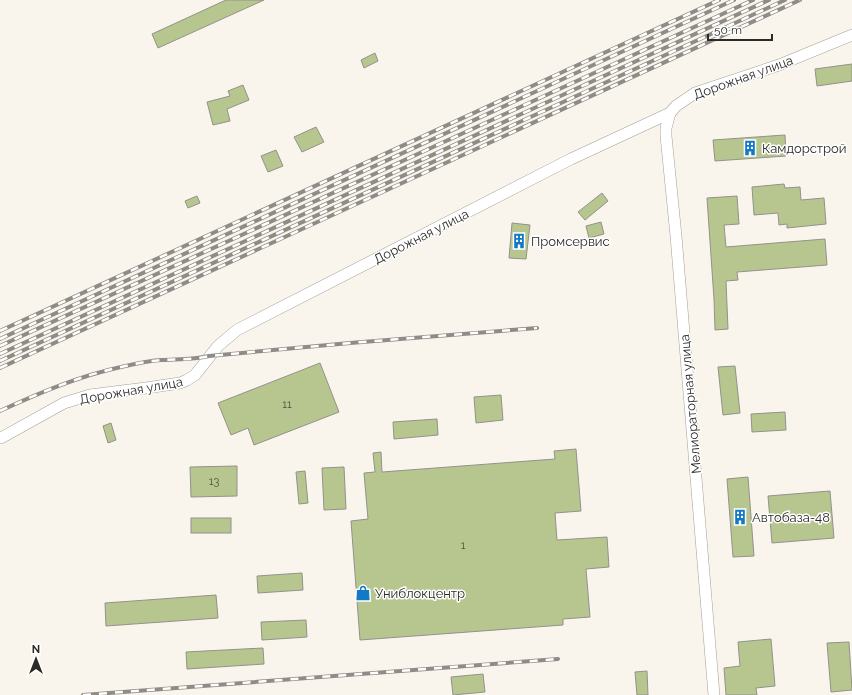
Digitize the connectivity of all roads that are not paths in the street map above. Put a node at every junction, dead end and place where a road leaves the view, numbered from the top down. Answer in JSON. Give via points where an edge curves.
{"nodes":[{"id":1,"x":852,"y":34,"type":"edge"},
{"id":2,"x":670,"y":113,"type":"junction"},
{"id":3,"x":0,"y":438,"type":"edge"},
{"id":4,"x":714,"y":695,"type":"edge"}],
"edges":[{"from":1,"to":2,"type":"street","name":"Дорожная улица","via":[[779,65],[695,94]]},
{"from":2,"to":3,"type":"street","name":"Дорожная улица","via":[[571,159],[236,330],[218,346],[195,375],[187,380],[90,395],[64,403]]},
{"from":2,"to":4,"type":"street","name":"Мелиораторная улица","via":[[666,136]]}]}
